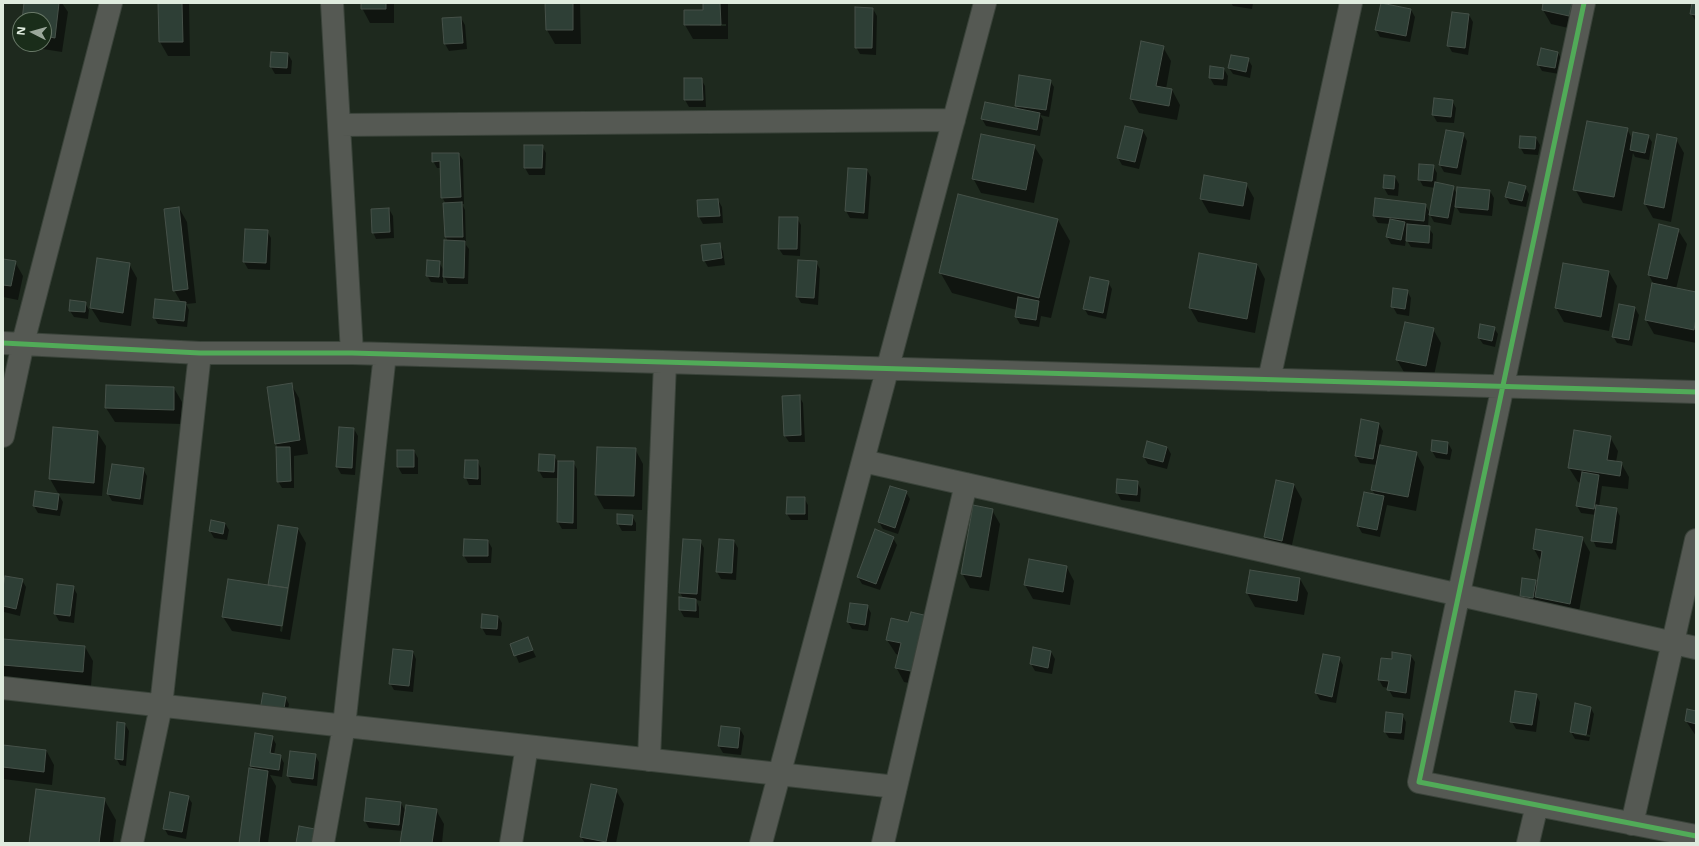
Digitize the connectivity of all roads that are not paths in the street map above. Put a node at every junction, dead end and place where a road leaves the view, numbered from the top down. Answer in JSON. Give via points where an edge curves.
{"nodes":[{"id":1,"x":111,"y":3,"type":"edge"},
{"id":2,"x":332,"y":3,"type":"edge"},
{"id":3,"x":985,"y":3,"type":"edge"},
{"id":4,"x":1351,"y":3,"type":"edge"},
{"id":5,"x":1584,"y":3,"type":"edge"},
{"id":6,"x":954,"y":120,"type":"junction"},
{"id":7,"x":339,"y":125,"type":"junction"},
{"id":8,"x":13,"y":343,"type":"edge"},
{"id":9,"x":200,"y":353,"type":"junction"},
{"id":10,"x":352,"y":353,"type":"junction"},
{"id":11,"x":385,"y":354,"type":"junction"},
{"id":12,"x":665,"y":362,"type":"junction"},
{"id":13,"x":887,"y":369,"type":"junction"},
{"id":14,"x":1269,"y":380,"type":"junction"},
{"id":15,"x":1503,"y":387,"type":"junction"},
{"id":16,"x":1696,"y":392,"type":"edge"},
{"id":17,"x":3,"y":436,"type":"edge"},
{"id":18,"x":863,"y":460,"type":"junction"},
{"id":19,"x":966,"y":484,"type":"junction"},
{"id":20,"x":1696,"y":540,"type":"edge"},
{"id":21,"x":1458,"y":595,"type":"junction"},
{"id":22,"x":1673,"y":643,"type":"junction"},
{"id":23,"x":1696,"y":648,"type":"edge"},
{"id":24,"x":3,"y":688,"type":"edge"},
{"id":25,"x":161,"y":706,"type":"junction"},
{"id":26,"x":344,"y":726,"type":"junction"},
{"id":27,"x":527,"y":746,"type":"junction"},
{"id":28,"x":649,"y":760,"type":"junction"},
{"id":29,"x":779,"y":775,"type":"junction"},
{"id":30,"x":896,"y":787,"type":"junction"},
{"id":31,"x":1536,"y":805,"type":"junction"},
{"id":32,"x":1632,"y":824,"type":"junction"},
{"id":33,"x":1696,"y":836,"type":"edge"},
{"id":34,"x":132,"y":843,"type":"edge"},
{"id":35,"x":322,"y":843,"type":"edge"},
{"id":36,"x":511,"y":843,"type":"edge"},
{"id":37,"x":761,"y":843,"type":"edge"},
{"id":38,"x":883,"y":843,"type":"edge"},
{"id":39,"x":1528,"y":843,"type":"edge"}],
"edges":[{"from":1,"to":8,"type":"street"},
{"from":2,"to":7,"type":"street"},
{"from":3,"to":6,"type":"street"},
{"from":4,"to":14,"type":"street"},
{"from":5,"to":15,"type":"street"},
{"from":6,"to":7,"type":"street"},
{"from":6,"to":13,"type":"street"},
{"from":7,"to":10,"type":"street"},
{"from":8,"to":9,"type":"street"},
{"from":8,"to":17,"type":"street"},
{"from":9,"to":10,"type":"street"},
{"from":9,"to":25,"type":"street"},
{"from":10,"to":11,"type":"street"},
{"from":11,"to":12,"type":"street"},
{"from":11,"to":26,"type":"street"},
{"from":12,"to":13,"type":"street"},
{"from":12,"to":28,"type":"street"},
{"from":13,"to":14,"type":"street"},
{"from":13,"to":18,"type":"street"},
{"from":14,"to":15,"type":"street"},
{"from":15,"to":16,"type":"street"},
{"from":15,"to":21,"type":"street"},
{"from":18,"to":19,"type":"street"},
{"from":18,"to":29,"type":"street"},
{"from":19,"to":21,"type":"street"},
{"from":19,"to":30,"type":"street"},
{"from":20,"to":22,"type":"street"},
{"from":21,"to":22,"type":"street"},
{"from":21,"to":31,"type":"street","via":[[1419,782]]},
{"from":22,"to":23,"type":"street"},
{"from":22,"to":32,"type":"street"},
{"from":24,"to":25,"type":"street"},
{"from":25,"to":26,"type":"street"},
{"from":25,"to":34,"type":"street"},
{"from":26,"to":27,"type":"street"},
{"from":26,"to":35,"type":"street"},
{"from":27,"to":28,"type":"street"},
{"from":27,"to":36,"type":"street"},
{"from":28,"to":29,"type":"street"},
{"from":29,"to":30,"type":"street"},
{"from":29,"to":37,"type":"street"},
{"from":30,"to":38,"type":"street"},
{"from":31,"to":32,"type":"street"},
{"from":31,"to":39,"type":"street"},
{"from":32,"to":33,"type":"street"}]}
